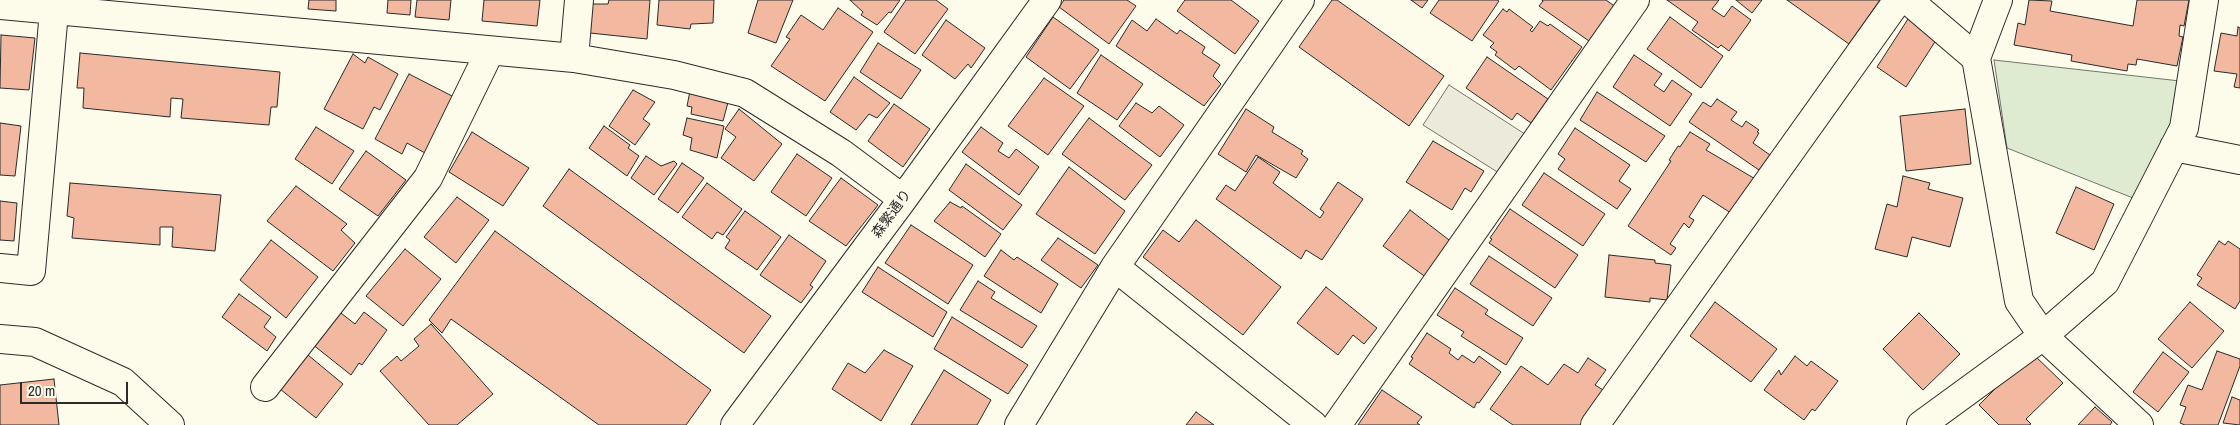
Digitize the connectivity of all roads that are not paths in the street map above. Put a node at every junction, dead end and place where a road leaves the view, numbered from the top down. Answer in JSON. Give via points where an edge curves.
{"nodes":[{"id":1,"x":579,"y":0,"type":"edge"},
{"id":2,"x":1047,"y":0,"type":"edge"},
{"id":3,"x":1300,"y":0,"type":"edge"},
{"id":4,"x":1635,"y":0,"type":"edge"},
{"id":5,"x":1898,"y":0,"type":"edge"},
{"id":6,"x":1908,"y":0,"type":"edge"},
{"id":7,"x":1998,"y":0,"type":"edge"},
{"id":8,"x":2204,"y":0,"type":"edge"},
{"id":9,"x":0,"y":4,"type":"edge"},
{"id":10,"x":55,"y":5,"type":"edge"},
{"id":11,"x":490,"y":51,"type":"junction"},
{"id":12,"x":574,"y":58,"type":"junction"},
{"id":13,"x":1976,"y":58,"type":"junction"},
{"id":14,"x":2174,"y":147,"type":"junction"},
{"id":15,"x":2240,"y":160,"type":"edge"},
{"id":16,"x":903,"y":199,"type":"junction"},
{"id":17,"x":1115,"y":267,"type":"junction"},
{"id":18,"x":0,"y":268,"type":"edge"},
{"id":19,"x":2043,"y":336,"type":"junction"},
{"id":20,"x":0,"y":339,"type":"edge"},
{"id":21,"x":265,"y":387,"type":"dead end"},
{"id":22,"x":170,"y":425,"type":"edge"},
{"id":23,"x":734,"y":425,"type":"edge"},
{"id":24,"x":1019,"y":425,"type":"edge"},
{"id":25,"x":1313,"y":425,"type":"edge"},
{"id":26,"x":1337,"y":425,"type":"edge"},
{"id":27,"x":1595,"y":425,"type":"edge"},
{"id":28,"x":1921,"y":425,"type":"edge"},
{"id":29,"x":2139,"y":425,"type":"edge"}],
"edges":[{"from":1,"to":12,"type":"street"},
{"from":2,"to":16,"type":"street","name":"森繁通り"},
{"from":3,"to":17,"type":"street"},
{"from":4,"to":26,"type":"street"},
{"from":5,"to":27,"type":"street"},
{"from":6,"to":13,"type":"street"},
{"from":7,"to":13,"type":"street"},
{"from":8,"to":14,"type":"street","via":[[2184,128]]},
{"from":9,"to":10,"type":"street"},
{"from":10,"to":11,"type":"street"},
{"from":10,"to":18,"type":"street","via":[[31,271]]},
{"from":11,"to":12,"type":"street"},
{"from":11,"to":21,"type":"street","via":[[428,178]]},
{"from":12,"to":16,"type":"street","via":[[674,75],[744,93],[841,153]]},
{"from":13,"to":19,"type":"street","via":[[2019,301]]},
{"from":14,"to":15,"type":"street"},
{"from":14,"to":19,"type":"street","via":[[2105,282]]},
{"from":16,"to":23,"type":"street","name":"森繁通り"},
{"from":17,"to":24,"type":"street"},
{"from":17,"to":25,"type":"street"},
{"from":19,"to":28,"type":"street"},
{"from":19,"to":29,"type":"street"},
{"from":20,"to":22,"type":"street","via":[[35,342],[123,382]]}]}
